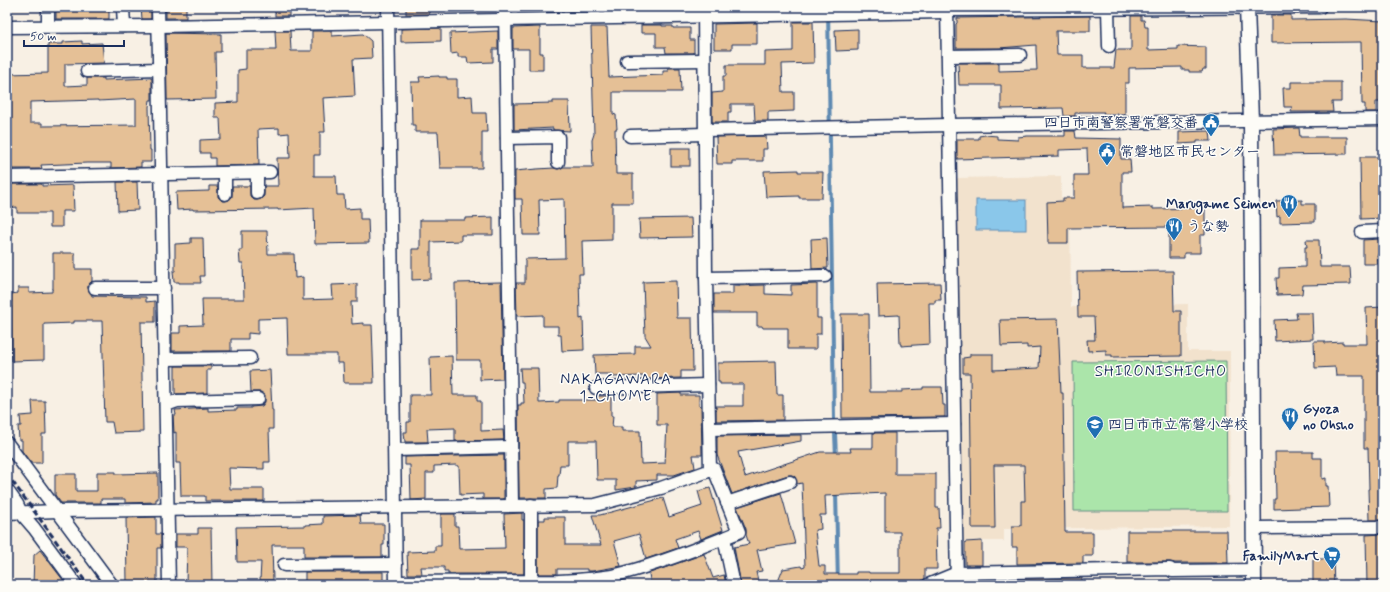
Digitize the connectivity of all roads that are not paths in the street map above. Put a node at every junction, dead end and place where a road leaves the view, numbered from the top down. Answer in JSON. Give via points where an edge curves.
{"nodes":[{"id":1,"x":48,"y":7,"type":"edge"},
{"id":2,"x":123,"y":7,"type":"edge"},
{"id":3,"x":158,"y":7,"type":"edge"},
{"id":4,"x":388,"y":7,"type":"edge"},
{"id":5,"x":505,"y":7,"type":"edge"},
{"id":6,"x":1320,"y":7,"type":"edge"},
{"id":7,"x":1247,"y":8,"type":"edge"},
{"id":8,"x":1108,"y":9,"type":"junction"},
{"id":9,"x":947,"y":10,"type":"edge"},
{"id":10,"x":704,"y":12,"type":"edge"},
{"id":11,"x":505,"y":20,"type":"junction"},
{"id":12,"x":388,"y":22,"type":"junction"},
{"id":13,"x":48,"y":26,"type":"junction"},
{"id":14,"x":124,"y":26,"type":"junction"},
{"id":15,"x":158,"y":26,"type":"junction"},
{"id":16,"x":7,"y":27,"type":"edge"},
{"id":17,"x":1109,"y":46,"type":"dead end"},
{"id":18,"x":1020,"y":55,"type":"dead end"},
{"id":19,"x":948,"y":56,"type":"junction"},
{"id":20,"x":704,"y":60,"type":"junction"},
{"id":21,"x":627,"y":61,"type":"dead end"},
{"id":22,"x":159,"y":69,"type":"junction"},
{"id":23,"x":87,"y":71,"type":"dead end"},
{"id":24,"x":1383,"y":118,"type":"edge"},
{"id":25,"x":1251,"y":121,"type":"junction"},
{"id":26,"x":949,"y":125,"type":"junction"},
{"id":27,"x":705,"y":132,"type":"junction"},
{"id":28,"x":630,"y":136,"type":"dead end"},
{"id":29,"x":506,"y":138,"type":"junction"},
{"id":30,"x":558,"y":162,"type":"dead end"},
{"id":31,"x":270,"y":172,"type":"dead end"},
{"id":32,"x":257,"y":173,"type":"junction"},
{"id":33,"x":225,"y":174,"type":"junction"},
{"id":34,"x":161,"y":175,"type":"junction"},
{"id":35,"x":7,"y":177,"type":"edge"},
{"id":36,"x":257,"y":193,"type":"dead end"},
{"id":37,"x":225,"y":194,"type":"dead end"},
{"id":38,"x":1383,"y":231,"type":"edge"},
{"id":39,"x":1362,"y":232,"type":"dead end"},
{"id":40,"x":825,"y":276,"type":"dead end"},
{"id":41,"x":706,"y":278,"type":"junction"},
{"id":42,"x":95,"y":288,"type":"dead end"},
{"id":43,"x":164,"y":288,"type":"junction"},
{"id":44,"x":250,"y":358,"type":"dead end"},
{"id":45,"x":165,"y":359,"type":"junction"},
{"id":46,"x":708,"y":385,"type":"junction"},
{"id":47,"x":596,"y":388,"type":"dead end"},
{"id":48,"x":258,"y":399,"type":"dead end"},
{"id":49,"x":166,"y":405,"type":"junction"},
{"id":50,"x":954,"y":424,"type":"junction"},
{"id":51,"x":710,"y":429,"type":"junction"},
{"id":52,"x":7,"y":443,"type":"edge"},
{"id":53,"x":511,"y":447,"type":"junction"},
{"id":54,"x":395,"y":450,"type":"junction"},
{"id":55,"x":710,"y":471,"type":"junction"},
{"id":56,"x":790,"y":482,"type":"dead end"},
{"id":57,"x":7,"y":490,"type":"edge"},
{"id":58,"x":728,"y":503,"type":"junction"},
{"id":59,"x":532,"y":505,"type":"junction"},
{"id":60,"x":512,"y":506,"type":"junction"},
{"id":61,"x":396,"y":508,"type":"junction"},
{"id":62,"x":167,"y":510,"type":"junction"},
{"id":63,"x":57,"y":511,"type":"junction"},
{"id":64,"x":7,"y":513,"type":"edge"},
{"id":65,"x":20,"y":513,"type":"junction"},
{"id":66,"x":1383,"y":527,"type":"edge"},
{"id":67,"x":1254,"y":528,"type":"junction"},
{"id":68,"x":724,"y":538,"type":"junction"},
{"id":69,"x":396,"y":564,"type":"junction"},
{"id":70,"x":284,"y":565,"type":"dead end"},
{"id":71,"x":1254,"y":570,"type":"junction"},
{"id":72,"x":957,"y":572,"type":"junction"},
{"id":73,"x":531,"y":583,"type":"edge"},
{"id":74,"x":396,"y":584,"type":"edge"},
{"id":75,"x":76,"y":585,"type":"edge"},
{"id":76,"x":112,"y":585,"type":"edge"},
{"id":77,"x":169,"y":585,"type":"edge"},
{"id":78,"x":734,"y":585,"type":"edge"},
{"id":79,"x":928,"y":585,"type":"edge"},
{"id":80,"x":957,"y":585,"type":"edge"},
{"id":81,"x":1254,"y":585,"type":"edge"}],
"edges":[{"from":1,"to":13,"type":"street"},
{"from":2,"to":14,"type":"street"},
{"from":3,"to":15,"type":"street"},
{"from":4,"to":12,"type":"street"},
{"from":5,"to":11,"type":"street"},
{"from":6,"to":7,"type":"street"},
{"from":7,"to":8,"type":"street"},
{"from":7,"to":25,"type":"street"},
{"from":8,"to":9,"type":"street"},
{"from":8,"to":17,"type":"street"},
{"from":9,"to":10,"type":"street","via":[[828,14]]},
{"from":9,"to":19,"type":"street"},
{"from":10,"to":11,"type":"street"},
{"from":10,"to":20,"type":"street"},
{"from":11,"to":12,"type":"street"},
{"from":11,"to":29,"type":"street"},
{"from":12,"to":15,"type":"street"},
{"from":12,"to":54,"type":"street"},
{"from":13,"to":14,"type":"street"},
{"from":13,"to":16,"type":"street"},
{"from":14,"to":15,"type":"street"},
{"from":15,"to":22,"type":"street"},
{"from":18,"to":19,"type":"street"},
{"from":19,"to":26,"type":"street"},
{"from":20,"to":21,"type":"street"},
{"from":20,"to":27,"type":"street"},
{"from":22,"to":23,"type":"street"},
{"from":22,"to":34,"type":"street"},
{"from":24,"to":25,"type":"street"},
{"from":25,"to":26,"type":"street"},
{"from":25,"to":67,"type":"street"},
{"from":26,"to":27,"type":"street"},
{"from":26,"to":50,"type":"street"},
{"from":27,"to":28,"type":"street"},
{"from":27,"to":41,"type":"street"},
{"from":29,"to":30,"type":"street","via":[[558,137]]},
{"from":29,"to":53,"type":"street"},
{"from":31,"to":32,"type":"street"},
{"from":32,"to":33,"type":"street"},
{"from":32,"to":36,"type":"street"},
{"from":33,"to":34,"type":"street"},
{"from":33,"to":37,"type":"street"},
{"from":34,"to":35,"type":"street"},
{"from":34,"to":43,"type":"street"},
{"from":38,"to":39,"type":"street"},
{"from":40,"to":41,"type":"street"},
{"from":41,"to":46,"type":"street"},
{"from":42,"to":43,"type":"street"},
{"from":43,"to":45,"type":"street"},
{"from":44,"to":45,"type":"street"},
{"from":45,"to":49,"type":"street"},
{"from":46,"to":47,"type":"street"},
{"from":46,"to":51,"type":"street"},
{"from":48,"to":49,"type":"street","via":[[176,401]]},
{"from":49,"to":62,"type":"street"},
{"from":50,"to":51,"type":"street"},
{"from":50,"to":72,"type":"street"},
{"from":51,"to":55,"type":"street"},
{"from":52,"to":63,"type":"street"},
{"from":53,"to":54,"type":"street"},
{"from":53,"to":60,"type":"street"},
{"from":54,"to":61,"type":"street"},
{"from":55,"to":58,"type":"street","via":[[714,469]]},
{"from":55,"to":59,"type":"street","via":[[661,488],[595,505]]},
{"from":56,"to":58,"type":"street"},
{"from":57,"to":65,"type":"street"},
{"from":58,"to":68,"type":"street","via":[[739,532]]},
{"from":59,"to":60,"type":"street"},
{"from":59,"to":73,"type":"street"},
{"from":60,"to":61,"type":"street"},
{"from":61,"to":62,"type":"street"},
{"from":61,"to":69,"type":"street"},
{"from":62,"to":63,"type":"street"},
{"from":62,"to":77,"type":"street"},
{"from":63,"to":65,"type":"street"},
{"from":63,"to":76,"type":"street"},
{"from":64,"to":65,"type":"street"},
{"from":65,"to":75,"type":"street"},
{"from":66,"to":67,"type":"street"},
{"from":67,"to":71,"type":"street"},
{"from":68,"to":73,"type":"street","via":[[639,569],[615,575]]},
{"from":68,"to":78,"type":"street"},
{"from":69,"to":70,"type":"street"},
{"from":69,"to":74,"type":"street"},
{"from":71,"to":72,"type":"street"},
{"from":71,"to":81,"type":"street"},
{"from":72,"to":79,"type":"street"},
{"from":72,"to":80,"type":"street"},
{"from":73,"to":74,"type":"street"}]}
